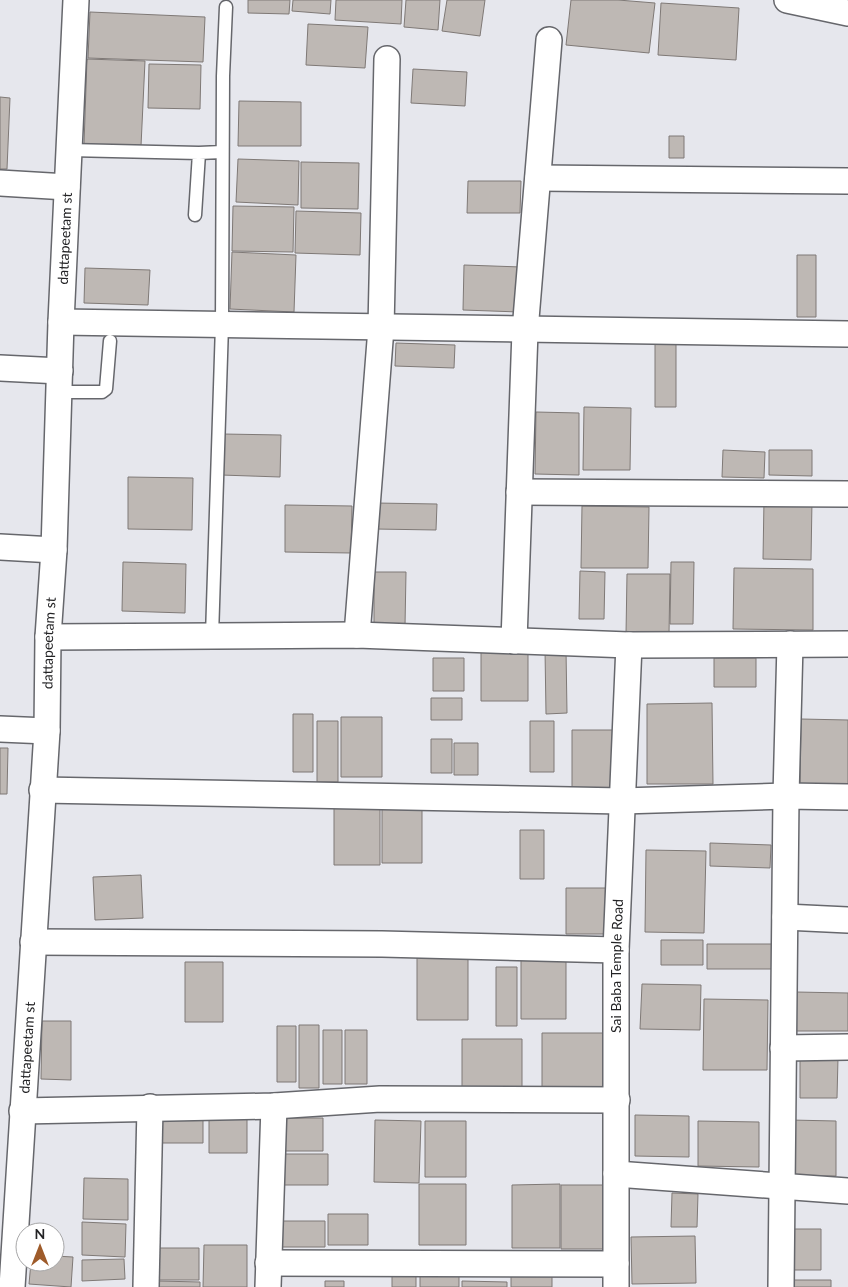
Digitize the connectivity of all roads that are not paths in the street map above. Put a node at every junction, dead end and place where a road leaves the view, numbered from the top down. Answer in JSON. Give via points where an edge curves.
{"nodes":[{"id":1,"x":76,"y":0,"type":"edge"},
{"id":2,"x":787,"y":0,"type":"edge"},
{"id":3,"x":226,"y":7,"type":"dead end"},
{"id":4,"x":848,"y":14,"type":"edge"},
{"id":5,"x":549,"y":40,"type":"dead end"},
{"id":6,"x":387,"y":59,"type":"dead end"},
{"id":7,"x":69,"y":150,"type":"junction"},
{"id":8,"x":222,"y":152,"type":"junction"},
{"id":9,"x":199,"y":153,"type":"junction"},
{"id":10,"x":538,"y":178,"type":"junction"},
{"id":11,"x":848,"y":181,"type":"edge"},
{"id":12,"x":0,"y":183,"type":"edge"},
{"id":13,"x":67,"y":187,"type":"junction"},
{"id":14,"x":195,"y":215,"type":"dead end"},
{"id":15,"x":61,"y":322,"type":"junction"},
{"id":16,"x":222,"y":326,"type":"junction"},
{"id":17,"x":381,"y":328,"type":"junction"},
{"id":18,"x":525,"y":331,"type":"junction"},
{"id":19,"x":848,"y":334,"type":"edge"},
{"id":20,"x":110,"y":341,"type":"dead end"},
{"id":21,"x":0,"y":368,"type":"edge"},
{"id":22,"x":60,"y":382,"type":"junction"},
{"id":23,"x":519,"y":492,"type":"junction"},
{"id":24,"x":848,"y":494,"type":"edge"},
{"id":25,"x":0,"y":547,"type":"edge"},
{"id":26,"x":54,"y":550,"type":"junction"},
{"id":27,"x":357,"y":635,"type":"junction"},
{"id":28,"x":212,"y":636,"type":"junction"},
{"id":29,"x":48,"y":637,"type":"junction"},
{"id":30,"x":514,"y":641,"type":"junction"},
{"id":31,"x":790,"y":644,"type":"junction"},
{"id":32,"x":848,"y":644,"type":"edge"},
{"id":33,"x":629,"y":645,"type":"junction"},
{"id":34,"x":0,"y":729,"type":"edge"},
{"id":35,"x":47,"y":731,"type":"junction"},
{"id":36,"x":42,"y":790,"type":"junction"},
{"id":37,"x":786,"y":796,"type":"junction"},
{"id":38,"x":848,"y":797,"type":"edge"},
{"id":39,"x":622,"y":801,"type":"junction"},
{"id":40,"x":784,"y":917,"type":"junction"},
{"id":41,"x":848,"y":920,"type":"edge"},
{"id":42,"x":33,"y":942,"type":"junction"},
{"id":43,"x":616,"y":950,"type":"junction"},
{"id":44,"x":848,"y":1047,"type":"edge"},
{"id":45,"x":783,"y":1048,"type":"junction"},
{"id":46,"x":617,"y":1100,"type":"junction"},
{"id":47,"x":274,"y":1106,"type":"junction"},
{"id":48,"x":150,"y":1107,"type":"junction"},
{"id":49,"x":22,"y":1111,"type":"junction"},
{"id":50,"x":616,"y":1174,"type":"junction"},
{"id":51,"x":782,"y":1185,"type":"junction"},
{"id":52,"x":848,"y":1191,"type":"edge"},
{"id":53,"x":268,"y":1275,"type":"edge"},
{"id":54,"x":616,"y":1275,"type":"edge"},
{"id":55,"x":12,"y":1287,"type":"edge"},
{"id":56,"x":146,"y":1287,"type":"edge"},
{"id":57,"x":781,"y":1287,"type":"edge"}],
"edges":[{"from":1,"to":7,"type":"street","name":"dattapeetam st"},
{"from":2,"to":4,"type":"street"},
{"from":3,"to":8,"type":"lane"},
{"from":5,"to":10,"type":"street"},
{"from":6,"to":17,"type":"street"},
{"from":7,"to":9,"type":"lane"},
{"from":7,"to":13,"type":"street","name":"dattapeetam st"},
{"from":8,"to":9,"type":"lane"},
{"from":8,"to":16,"type":"lane"},
{"from":9,"to":14,"type":"lane"},
{"from":10,"to":11,"type":"street"},
{"from":10,"to":18,"type":"street"},
{"from":12,"to":13,"type":"street"},
{"from":13,"to":15,"type":"street","name":"dattapeetam st"},
{"from":15,"to":16,"type":"street"},
{"from":15,"to":22,"type":"street","name":"dattapeetam st"},
{"from":16,"to":17,"type":"street"},
{"from":16,"to":28,"type":"lane"},
{"from":17,"to":18,"type":"street"},
{"from":17,"to":27,"type":"street"},
{"from":18,"to":19,"type":"street"},
{"from":18,"to":23,"type":"street"},
{"from":20,"to":22,"type":"lane","via":[[106,389],[102,392]]},
{"from":21,"to":22,"type":"street"},
{"from":22,"to":26,"type":"street","name":"dattapeetam st"},
{"from":23,"to":24,"type":"street"},
{"from":23,"to":30,"type":"street"},
{"from":25,"to":26,"type":"street"},
{"from":26,"to":29,"type":"street","name":"dattapeetam st"},
{"from":27,"to":28,"type":"street"},
{"from":27,"to":30,"type":"street"},
{"from":28,"to":29,"type":"street"},
{"from":29,"to":35,"type":"street","name":"dattapeetam st"},
{"from":30,"to":33,"type":"street"},
{"from":31,"to":32,"type":"street"},
{"from":31,"to":33,"type":"street"},
{"from":31,"to":37,"type":"street"},
{"from":33,"to":39,"type":"street","name":"Sai Baba Temple Road"},
{"from":34,"to":35,"type":"street"},
{"from":35,"to":36,"type":"street","name":"dattapeetam st"},
{"from":36,"to":39,"type":"street"},
{"from":36,"to":42,"type":"street","name":"dattapeetam st"},
{"from":37,"to":38,"type":"street"},
{"from":37,"to":39,"type":"street"},
{"from":37,"to":40,"type":"street"},
{"from":39,"to":43,"type":"street","name":"Sai Baba Temple Road"},
{"from":40,"to":41,"type":"street"},
{"from":40,"to":45,"type":"street"},
{"from":42,"to":43,"type":"street","via":[[382,944]]},
{"from":42,"to":49,"type":"street","name":"dattapeetam st"},
{"from":43,"to":46,"type":"street","name":"Sai Baba Temple Road"},
{"from":44,"to":45,"type":"street"},
{"from":45,"to":51,"type":"street"},
{"from":46,"to":47,"type":"street","via":[[380,1099]]},
{"from":46,"to":50,"type":"street","name":"Sai Baba Temple Road"},
{"from":47,"to":48,"type":"street"},
{"from":47,"to":53,"type":"street"},
{"from":48,"to":49,"type":"street"},
{"from":48,"to":56,"type":"street"},
{"from":49,"to":55,"type":"street","name":"dattapeetam st"},
{"from":50,"to":51,"type":"street"},
{"from":50,"to":54,"type":"street","name":"Sai Baba Temple Road"},
{"from":51,"to":52,"type":"street"},
{"from":51,"to":57,"type":"street"},
{"from":53,"to":54,"type":"street"}]}
